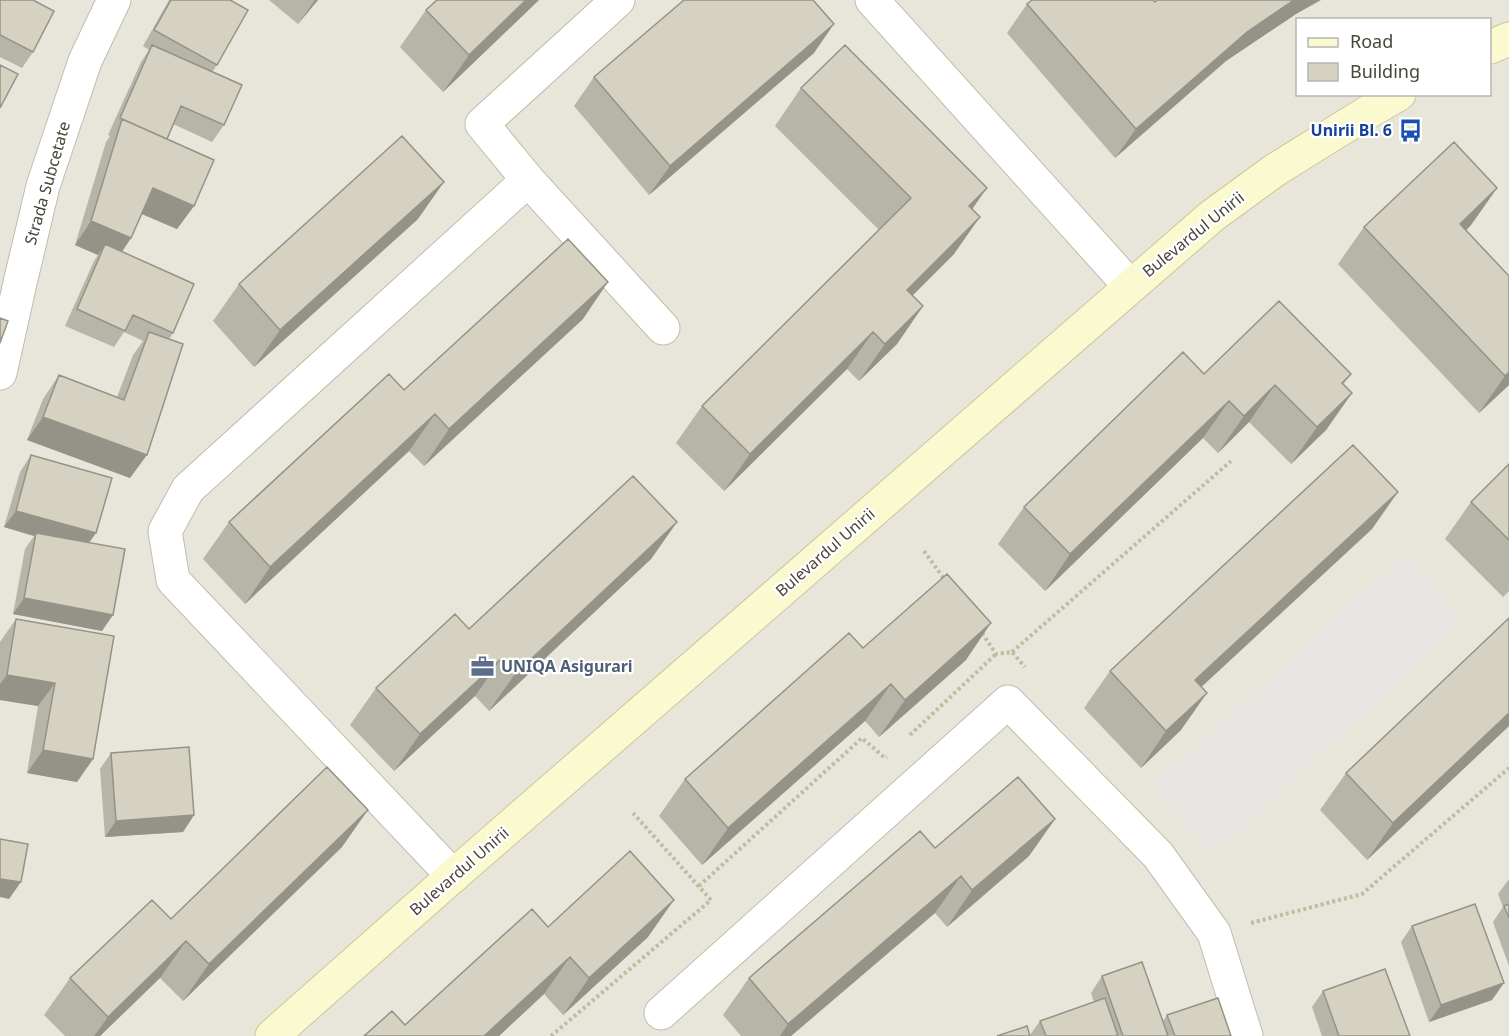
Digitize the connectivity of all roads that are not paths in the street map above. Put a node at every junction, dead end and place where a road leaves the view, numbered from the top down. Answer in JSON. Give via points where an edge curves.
{"nodes":[{"id":1,"x":114,"y":0,"type":"edge"},
{"id":2,"x":618,"y":0,"type":"edge"},
{"id":3,"x":872,"y":0,"type":"edge"},
{"id":4,"x":1509,"y":39,"type":"edge"},
{"id":5,"x":1491,"y":48,"type":"edge"},
{"id":6,"x":1396,"y":96,"type":"edge"},
{"id":7,"x":528,"y":180,"type":"junction"},
{"id":8,"x":10,"y":281,"type":"edge"},
{"id":9,"x":1130,"y":286,"type":"junction"},
{"id":10,"x":663,"y":328,"type":"dead end"},
{"id":11,"x":0,"y":373,"type":"edge"},
{"id":12,"x":453,"y":876,"type":"junction"},
{"id":13,"x":661,"y":1013,"type":"dead end"},
{"id":14,"x":272,"y":1036,"type":"edge"},
{"id":15,"x":1245,"y":1036,"type":"edge"}],
"edges":[{"from":1,"to":8,"type":"street","name":"Strada Subcetate","via":[[85,61]]},
{"from":2,"to":7,"type":"street","via":[[482,124]]},
{"from":3,"to":9,"type":"street"},
{"from":4,"to":5,"type":"main road"},
{"from":6,"to":9,"type":"main road","name":"Bulevardul Unirii","via":[[1275,170],[1212,216]]},
{"from":7,"to":10,"type":"street"},
{"from":7,"to":12,"type":"street","via":[[188,489],[165,531],[173,580]]},
{"from":8,"to":11,"type":"street","name":"Strada Subcetate"},
{"from":9,"to":12,"type":"main road","name":"Bulevardul Unirii"},
{"from":12,"to":14,"type":"main road","name":"Bulevardul Unirii"},
{"from":13,"to":15,"type":"street","via":[[1008,702],[1158,855],[1214,933]]}]}
